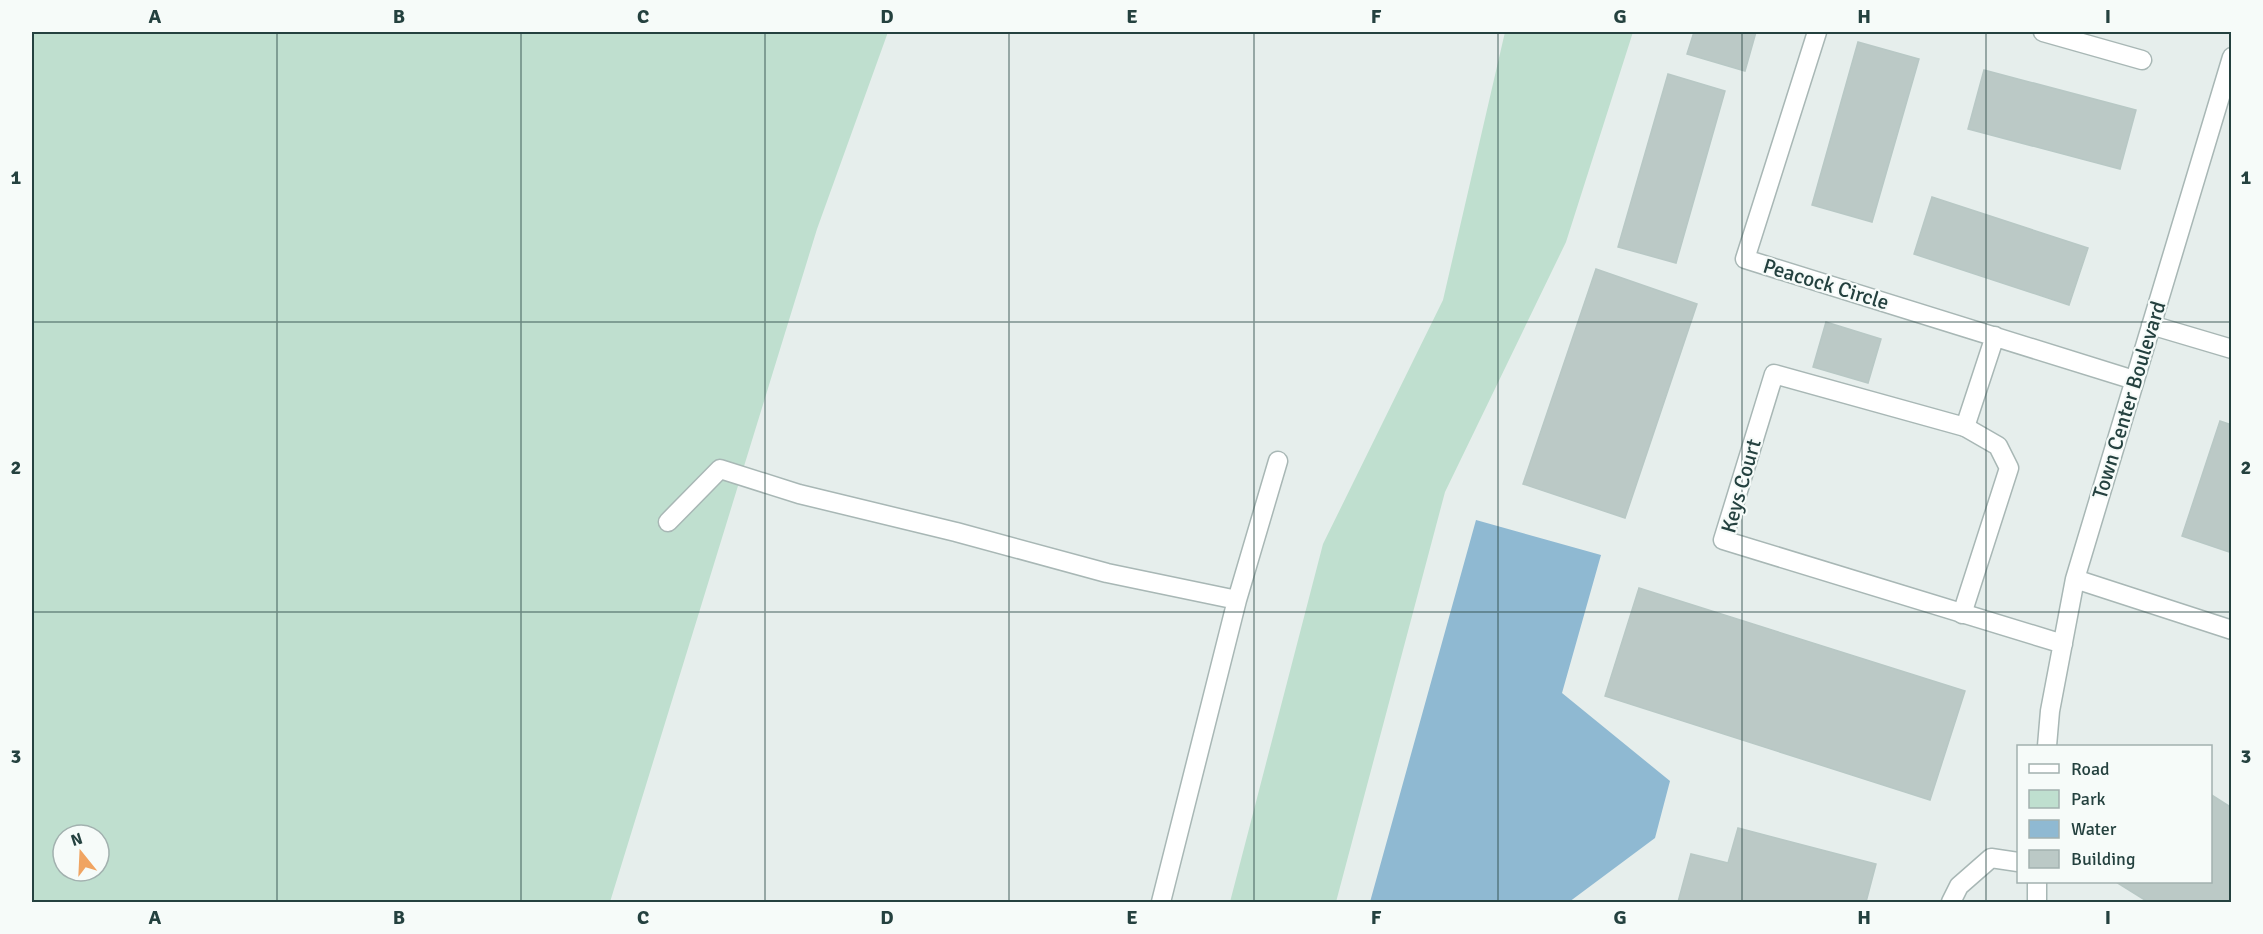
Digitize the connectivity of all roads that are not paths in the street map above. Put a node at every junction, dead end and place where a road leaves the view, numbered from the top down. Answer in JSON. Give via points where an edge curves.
{"nodes":[{"id":1,"x":1817,"y":32,"type":"edge"},
{"id":2,"x":2043,"y":32,"type":"edge"},
{"id":3,"x":2232,"y":57,"type":"edge"},
{"id":4,"x":2142,"y":60,"type":"dead end"},
{"id":5,"x":2151,"y":325,"type":"junction"},
{"id":6,"x":1995,"y":336,"type":"junction"},
{"id":7,"x":2232,"y":349,"type":"edge"},
{"id":8,"x":2134,"y":380,"type":"junction"},
{"id":9,"x":1965,"y":427,"type":"junction"},
{"id":10,"x":1278,"y":461,"type":"dead end"},
{"id":11,"x":668,"y":522,"type":"dead end"},
{"id":12,"x":2075,"y":579,"type":"junction"},
{"id":13,"x":1237,"y":600,"type":"junction"},
{"id":14,"x":1962,"y":614,"type":"junction"},
{"id":15,"x":2232,"y":630,"type":"edge"},
{"id":16,"x":2062,"y":645,"type":"junction"},
{"id":17,"x":2047,"y":745,"type":"edge"},
{"id":18,"x":2017,"y":862,"type":"edge"},
{"id":19,"x":2037,"y":883,"type":"edge"},
{"id":20,"x":1161,"y":903,"type":"edge"},
{"id":21,"x":1951,"y":903,"type":"edge"},
{"id":22,"x":2037,"y":903,"type":"edge"}],
"edges":[{"from":1,"to":6,"type":"street","name":"Peacock Circle","via":[[1745,259]]},
{"from":2,"to":4,"type":"street"},
{"from":3,"to":5,"type":"street","name":"Town Center Boulevard"},
{"from":5,"to":7,"type":"street"},
{"from":5,"to":8,"type":"street","name":"Town Center Boulevard"},
{"from":6,"to":8,"type":"street","name":"Peacock Circle"},
{"from":6,"to":9,"type":"street"},
{"from":8,"to":12,"type":"street","name":"Town Center Boulevard"},
{"from":9,"to":14,"type":"street","via":[[1998,446],[2009,468]]},
{"from":9,"to":14,"type":"street","name":"Keys Court","via":[[1774,374],[1723,540]]},
{"from":10,"to":13,"type":"street"},
{"from":11,"to":13,"type":"street","via":[[720,469],[799,494],[1107,573]]},
{"from":12,"to":15,"type":"street"},
{"from":12,"to":16,"type":"street","name":"Town Center Boulevard"},
{"from":13,"to":20,"type":"street"},
{"from":14,"to":16,"type":"street","name":"Keys Court"},
{"from":16,"to":17,"type":"street","name":"Town Center Boulevard"},
{"from":18,"to":21,"type":"street","via":[[1991,858],[1959,886]]},
{"from":19,"to":22,"type":"street"}]}
